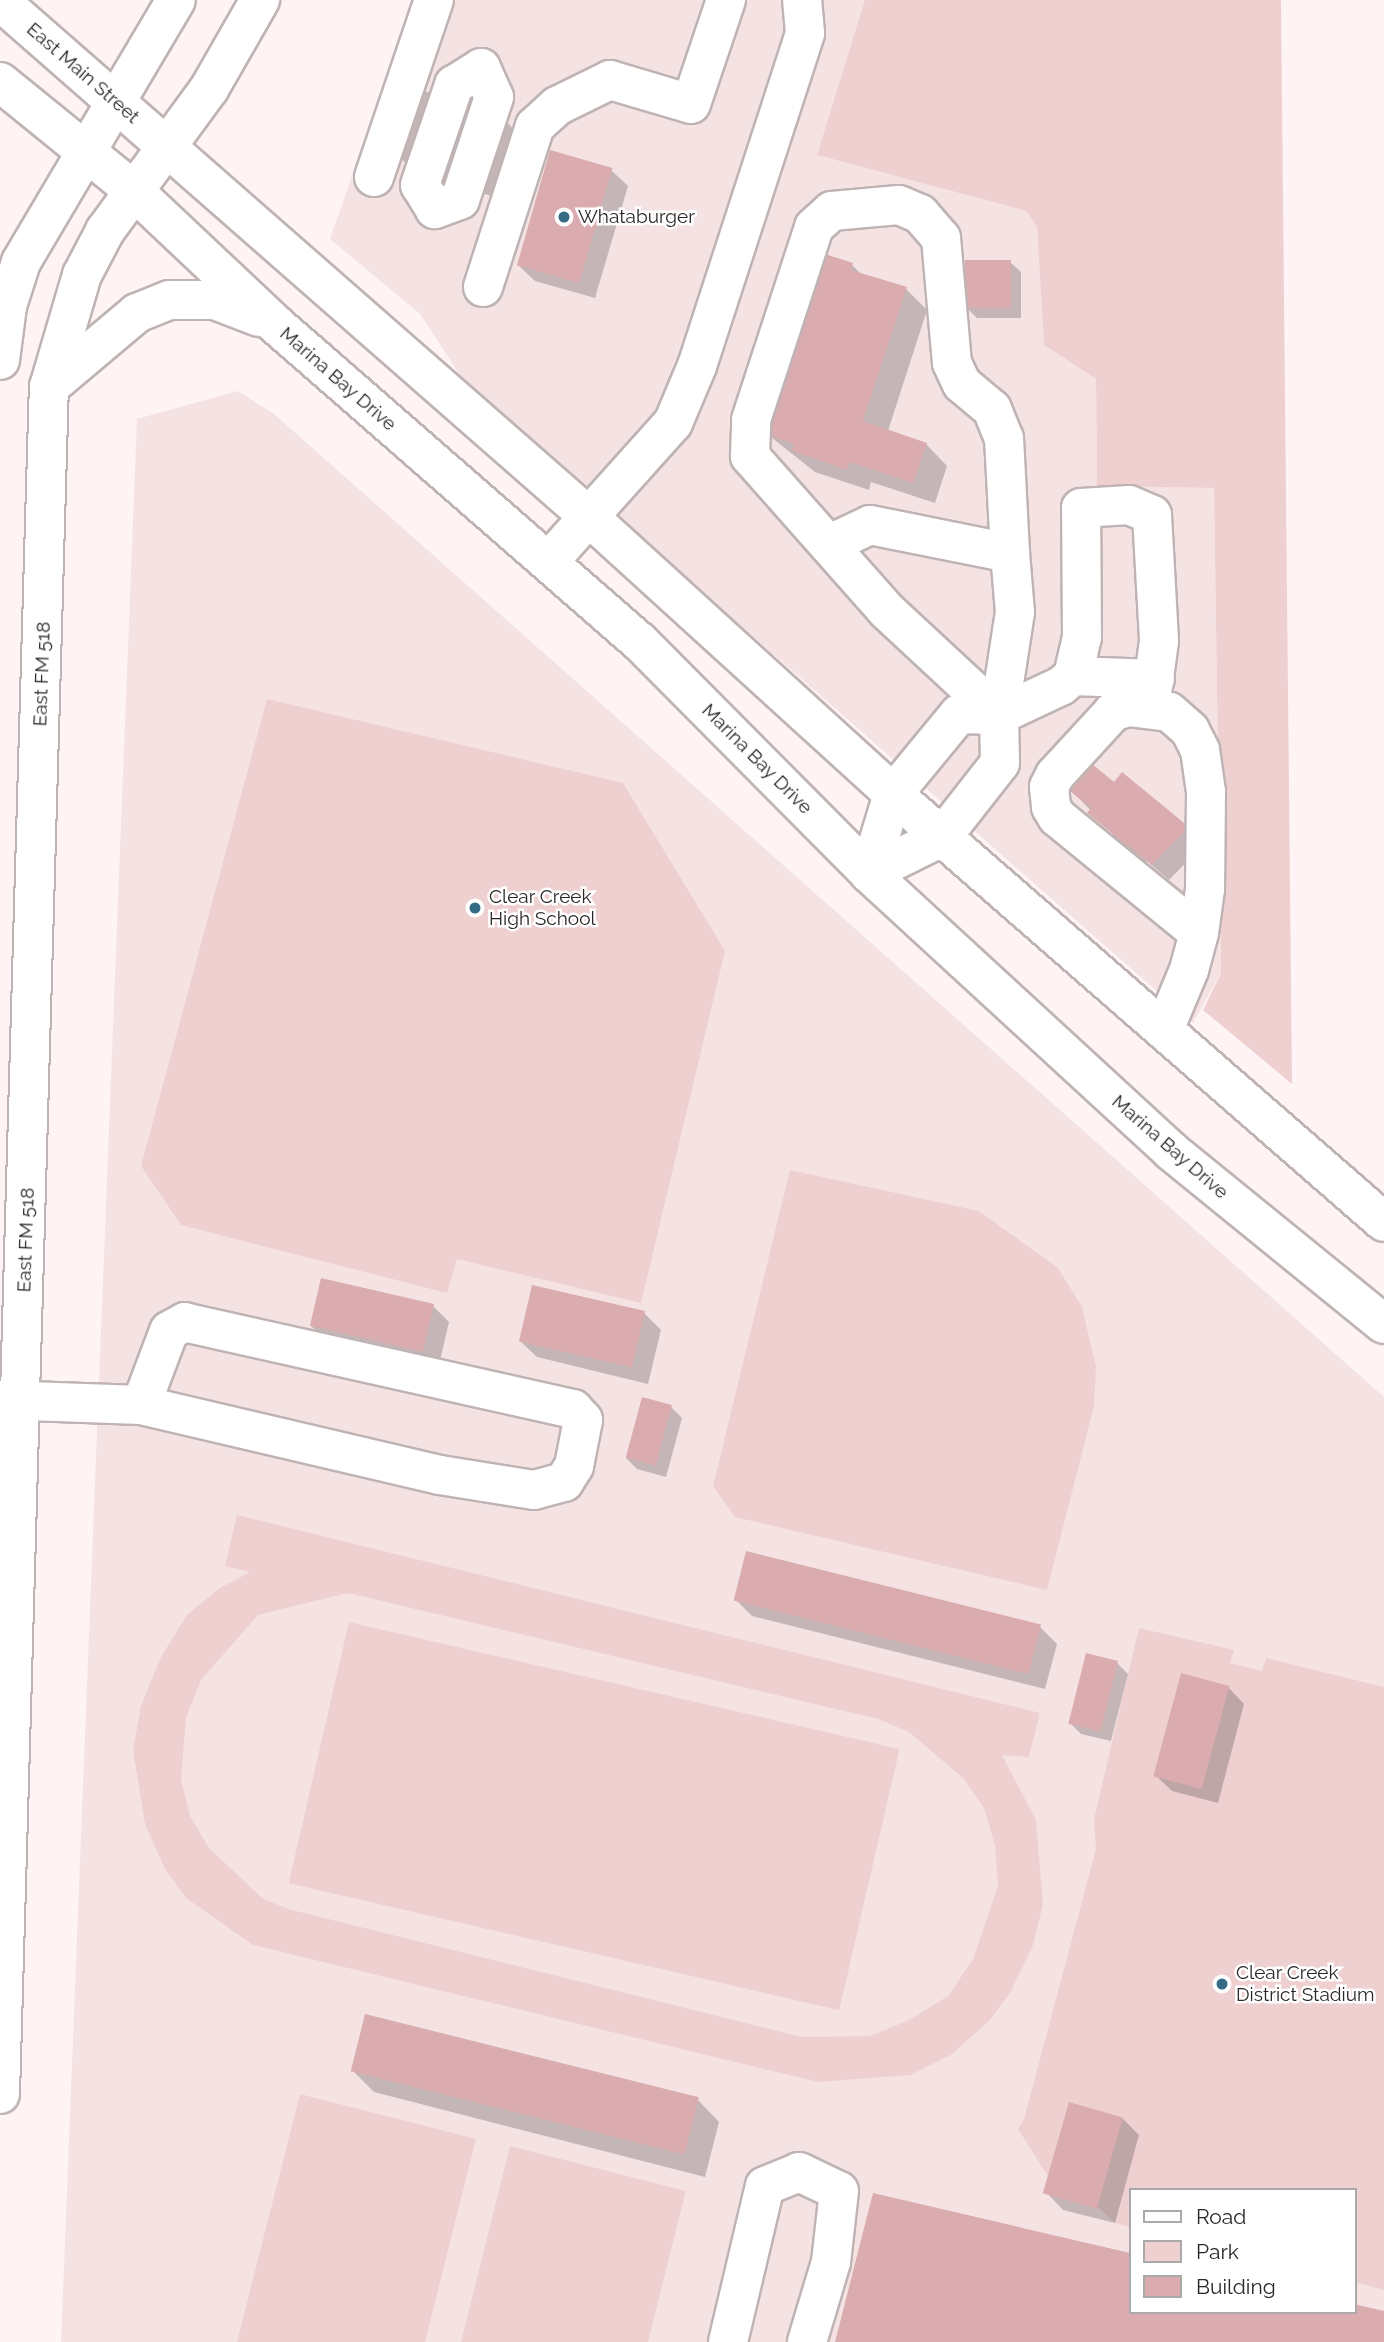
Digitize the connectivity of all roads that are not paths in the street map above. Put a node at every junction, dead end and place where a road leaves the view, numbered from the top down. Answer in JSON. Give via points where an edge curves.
{"nodes":[{"id":1,"x":176,"y":0,"type":"edge"},
{"id":2,"x":260,"y":0,"type":"edge"},
{"id":3,"x":434,"y":0,"type":"edge"},
{"id":4,"x":726,"y":0,"type":"edge"},
{"id":5,"x":802,"y":0,"type":"edge"},
{"id":6,"x":0,"y":1,"type":"edge"},
{"id":7,"x":481,"y":68,"type":"dead end"},
{"id":8,"x":0,"y":82,"type":"edge"},
{"id":9,"x":117,"y":104,"type":"junction"},
{"id":10,"x":167,"y":144,"type":"junction"},
{"id":11,"x":83,"y":152,"type":"junction"},
{"id":12,"x":374,"y":177,"type":"dead end"},
{"id":13,"x":134,"y":191,"type":"junction"},
{"id":14,"x":431,"y":220,"type":"dead end"},
{"id":15,"x":483,"y":287,"type":"dead end"},
{"id":16,"x":274,"y":323,"type":"junction"},
{"id":17,"x":0,"y":360,"type":"edge"},
{"id":18,"x":49,"y":387,"type":"junction"},
{"id":19,"x":587,"y":516,"type":"junction"},
{"id":20,"x":830,"y":544,"type":"junction"},
{"id":21,"x":1010,"y":553,"type":"junction"},
{"id":22,"x":549,"y":561,"type":"junction"},
{"id":23,"x":1073,"y":676,"type":"junction"},
{"id":24,"x":1152,"y":694,"type":"junction"},
{"id":25,"x":999,"y":715,"type":"junction"},
{"id":26,"x":894,"y":794,"type":"junction"},
{"id":27,"x":943,"y":836,"type":"junction"},
{"id":28,"x":869,"y":873,"type":"junction"},
{"id":29,"x":1199,"y":933,"type":"junction"},
{"id":30,"x":1164,"y":1030,"type":"junction"},
{"id":31,"x":1384,"y":1223,"type":"edge"},
{"id":32,"x":1383,"y":1322,"type":"edge"},
{"id":33,"x":11,"y":1401,"type":"edge"},
{"id":34,"x":141,"y":1405,"type":"junction"},
{"id":35,"x":6,"y":1764,"type":"edge"},
{"id":36,"x":0,"y":2094,"type":"edge"},
{"id":37,"x":728,"y":2342,"type":"edge"},
{"id":38,"x":807,"y":2342,"type":"edge"}],
"edges":[{"from":1,"to":9,"type":"main road"},
{"from":2,"to":10,"type":"main road","name":"East FM 518","via":[[209,89]]},
{"from":3,"to":12,"type":"main road"},
{"from":4,"to":15,"type":"main road","via":[[691,104],[610,80],[557,106],[535,126]]},
{"from":5,"to":19,"type":"main road","via":[[805,33],[697,366],[673,423]]},
{"from":6,"to":9,"type":"main road","name":"East Main Street"},
{"from":7,"to":14,"type":"main road","via":[[494,97],[460,200]]},
{"from":8,"to":11,"type":"main road"},
{"from":9,"to":10,"type":"main road","name":"East Main Street"},
{"from":9,"to":11,"type":"main road"},
{"from":10,"to":13,"type":"main road","name":"East FM 518"},
{"from":10,"to":19,"type":"main road"},
{"from":11,"to":13,"type":"main road"},
{"from":11,"to":17,"type":"main road","via":[[21,262],[7,306]]},
{"from":13,"to":16,"type":"main road","name":"Marina Bay Drive"},
{"from":13,"to":18,"type":"main road","name":"East FM 518","via":[[82,275]]},
{"from":16,"to":18,"type":"main road","via":[[215,300],[170,300],[137,313]]},
{"from":16,"to":22,"type":"main road","name":"Marina Bay Drive"},
{"from":18,"to":33,"type":"main road","name":"East FM 518"},
{"from":19,"to":22,"type":"main road"},
{"from":19,"to":26,"type":"main road"},
{"from":20,"to":21,"type":"main road","via":[[870,525]]},
{"from":20,"to":21,"type":"main road","via":[[750,456],[751,420],[814,227],[832,211],[899,205],[920,214],[941,238],[953,363],[962,384],[992,409],[1004,438]]},
{"from":20,"to":25,"type":"main road","via":[[887,611]]},
{"from":21,"to":25,"type":"main road","via":[[1015,612]]},
{"from":22,"to":28,"type":"main road","name":"Marina Bay Drive","via":[[639,641]]},
{"from":23,"to":24,"type":"main road"},
{"from":23,"to":24,"type":"main road","via":[[1082,636],[1081,508],[1129,505],[1152,515],[1159,641]]},
{"from":23,"to":25,"type":"main road"},
{"from":24,"to":29,"type":"main road","via":[[1190,730],[1200,750],[1206,792],[1206,876]]},
{"from":24,"to":29,"type":"main road","via":[[1113,712],[1097,727],[1055,775],[1049,787],[1051,807],[1057,817]]},
{"from":25,"to":26,"type":"main road","via":[[959,714]]},
{"from":25,"to":27,"type":"main road","via":[[1000,763]]},
{"from":26,"to":27,"type":"main road"},
{"from":26,"to":28,"type":"main road"},
{"from":27,"to":28,"type":"main road"},
{"from":27,"to":30,"type":"main road"},
{"from":28,"to":32,"type":"main road","name":"Marina Bay Drive","via":[[1171,1151]]},
{"from":29,"to":30,"type":"main road"},
{"from":30,"to":31,"type":"main road"},
{"from":33,"to":34,"type":"main road"},
{"from":33,"to":35,"type":"main road","name":"East FM 518"},
{"from":34,"to":34,"type":"main road","via":[[169,1331],[185,1322],[573,1409],[583,1420],[574,1466],[564,1482],[552,1489],[440,1475]]},
{"from":35,"to":36,"type":"main road","name":"East FM 518"},
{"from":37,"to":38,"type":"main road","via":[[765,2186],[799,2172],[839,2191],[831,2262]]}]}
